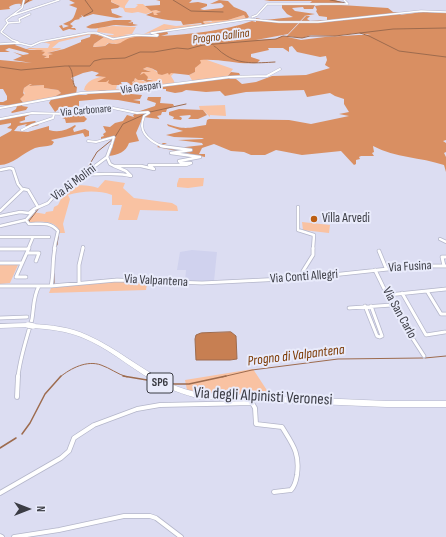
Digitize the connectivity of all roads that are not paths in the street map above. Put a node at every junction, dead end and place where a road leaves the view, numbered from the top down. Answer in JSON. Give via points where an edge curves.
{"nodes":[{"id":1,"x":24,"y":0,"type":"edge"},
{"id":2,"x":60,"y":0,"type":"edge"},
{"id":3,"x":344,"y":0,"type":"edge"},
{"id":4,"x":446,"y":12,"type":"edge"},
{"id":5,"x":30,"y":14,"type":"dead end"},
{"id":6,"x":11,"y":16,"type":"junction"},
{"id":7,"x":249,"y":19,"type":"junction"},
{"id":8,"x":8,"y":24,"type":"junction"},
{"id":9,"x":19,"y":42,"type":"junction"},
{"id":10,"x":0,"y":44,"type":"edge"},
{"id":11,"x":280,"y":69,"type":"dead end"},
{"id":12,"x":0,"y":108,"type":"edge"},
{"id":13,"x":54,"y":114,"type":"junction"},
{"id":14,"x":0,"y":119,"type":"edge"},
{"id":15,"x":22,"y":130,"type":"dead end"},
{"id":16,"x":88,"y":141,"type":"dead end"},
{"id":17,"x":107,"y":157,"type":"junction"},
{"id":18,"x":114,"y":166,"type":"junction"},
{"id":19,"x":0,"y":170,"type":"edge"},
{"id":20,"x":89,"y":174,"type":"junction"},
{"id":21,"x":22,"y":189,"type":"junction"},
{"id":22,"x":38,"y":207,"type":"junction"},
{"id":23,"x":298,"y":208,"type":"dead end"},
{"id":24,"x":0,"y":210,"type":"edge"},
{"id":25,"x":0,"y":216,"type":"edge"},
{"id":26,"x":26,"y":220,"type":"junction"},
{"id":27,"x":0,"y":226,"type":"edge"},
{"id":28,"x":0,"y":237,"type":"edge"},
{"id":29,"x":33,"y":237,"type":"junction"},
{"id":30,"x":49,"y":237,"type":"dead end"},
{"id":31,"x":440,"y":239,"type":"dead end"},
{"id":32,"x":446,"y":242,"type":"edge"},
{"id":33,"x":83,"y":247,"type":"dead end"},
{"id":34,"x":0,"y":249,"type":"edge"},
{"id":35,"x":27,"y":251,"type":"junction"},
{"id":36,"x":379,"y":251,"type":"dead end"},
{"id":37,"x":446,"y":256,"type":"edge"},
{"id":38,"x":36,"y":261,"type":"dead end"},
{"id":39,"x":0,"y":263,"type":"edge"},
{"id":40,"x":22,"y":263,"type":"junction"},
{"id":41,"x":445,"y":266,"type":"edge"},
{"id":42,"x":386,"y":268,"type":"junction"},
{"id":43,"x":375,"y":270,"type":"junction"},
{"id":44,"x":26,"y":277,"type":"dead end"},
{"id":45,"x":304,"y":278,"type":"junction"},
{"id":46,"x":233,"y":281,"type":"joint"},
{"id":47,"x":79,"y":283,"type":"junction"},
{"id":48,"x":0,"y":286,"type":"edge"},
{"id":49,"x":39,"y":286,"type":"junction"},
{"id":50,"x":51,"y":286,"type":"junction"},
{"id":51,"x":446,"y":289,"type":"edge"},
{"id":52,"x":427,"y":291,"type":"junction"},
{"id":53,"x":402,"y":293,"type":"junction"},
{"id":54,"x":388,"y":295,"type":"junction"},
{"id":55,"x":392,"y":305,"type":"junction"},
{"id":56,"x":365,"y":306,"type":"junction"},
{"id":57,"x":370,"y":306,"type":"junction"},
{"id":58,"x":349,"y":308,"type":"dead end"},
{"id":59,"x":446,"y":314,"type":"edge"},
{"id":60,"x":27,"y":317,"type":"dead end"},
{"id":61,"x":0,"y":318,"type":"edge"},
{"id":62,"x":0,"y":326,"type":"edge"},
{"id":63,"x":445,"y":332,"type":"edge"},
{"id":64,"x":424,"y":356,"type":"dead end"},
{"id":65,"x":17,"y":397,"type":"dead end"},
{"id":66,"x":446,"y":404,"type":"edge"},
{"id":67,"x":0,"y":492,"type":"edge"},
{"id":68,"x":274,"y":492,"type":"dead end"},
{"id":69,"x":14,"y":537,"type":"edge"},
{"id":70,"x":181,"y":537,"type":"edge"}],
"edges":[{"from":1,"to":6,"type":"street","via":[[22,8]]},
{"from":2,"to":6,"type":"street"},
{"from":3,"to":7,"type":"street","via":[[348,3],[267,4],[259,14]]},
{"from":4,"to":7,"type":"street","via":[[318,22]]},
{"from":5,"to":8,"type":"street","via":[[19,18],[20,22]]},
{"from":6,"to":8,"type":"street","via":[[6,20]]},
{"from":7,"to":9,"type":"street","via":[[151,33],[157,36],[136,35],[113,39],[93,33],[40,42],[31,46]]},
{"from":8,"to":9,"type":"street","via":[[1,32]]},
{"from":9,"to":10,"type":"street"},
{"from":11,"to":12,"type":"street","name":"Via Gaspari","via":[[268,76],[230,77],[120,91],[81,93]]},
{"from":13,"to":14,"type":"street","name":"Via Carbonare","via":[[32,114]]},
{"from":13,"to":15,"type":"street","name":"Via Carbonare","via":[[54,118],[40,121]]},
{"from":13,"to":18,"type":"street","name":"Via Carbonare","via":[[113,108],[137,113],[148,112],[150,113],[144,116],[142,126],[151,142],[191,150],[171,153],[200,157],[179,161],[181,164],[191,164],[186,166],[149,165],[154,169],[141,166]]},
{"from":16,"to":17,"type":"street","via":[[114,138]]},
{"from":17,"to":18,"type":"street"},
{"from":17,"to":20,"type":"street","name":"Via Ai Molini","via":[[91,169]]},
{"from":18,"to":20,"type":"street","via":[[131,176],[121,173]]},
{"from":19,"to":21,"type":"street","via":[[13,169],[16,181]]},
{"from":20,"to":22,"type":"street","name":"Via Ai Molini","via":[[56,193],[48,203]]},
{"from":21,"to":22,"type":"street","via":[[28,190]]},
{"from":21,"to":24,"type":"street"},
{"from":22,"to":25,"type":"street","via":[[28,213]]},
{"from":22,"to":26,"type":"street"},
{"from":23,"to":45,"type":"street","via":[[298,230],[314,235],[313,255],[303,271]]},
{"from":26,"to":27,"type":"street"},
{"from":26,"to":50,"type":"street","via":[[29,224],[49,224],[58,231],[52,261]]},
{"from":28,"to":29,"type":"street"},
{"from":29,"to":30,"type":"street"},
{"from":29,"to":35,"type":"street"},
{"from":31,"to":32,"type":"street"},
{"from":33,"to":47,"type":"street"},
{"from":34,"to":35,"type":"street"},
{"from":35,"to":38,"type":"street","via":[[39,253]]},
{"from":35,"to":40,"type":"street"},
{"from":36,"to":42,"type":"street"},
{"from":37,"to":41,"type":"street","via":[[442,257]]},
{"from":39,"to":40,"type":"street"},
{"from":40,"to":44,"type":"street","via":[[16,277]]},
{"from":41,"to":42,"type":"street","name":"Via Fusina"},
{"from":42,"to":43,"type":"street","name":"Via Fusina"},
{"from":43,"to":45,"type":"street","name":"Via Conti Allegri"},
{"from":43,"to":54,"type":"street","name":"Via San Carlo"},
{"from":45,"to":46,"type":"street","name":"Via Conti Allegri"},
{"from":46,"to":47,"type":"street","name":"Via Valpantena","via":[[176,283],[117,280]]},
{"from":47,"to":50,"type":"street","name":"Via Valpantena"},
{"from":48,"to":49,"type":"street","name":"Via Valpantena"},
{"from":49,"to":50,"type":"street","name":"Via Valpantena"},
{"from":49,"to":65,"type":"street","via":[[34,295],[32,317],[19,367]]},
{"from":51,"to":52,"type":"street"},
{"from":52,"to":53,"type":"street"},
{"from":52,"to":59,"type":"street","via":[[441,314]]},
{"from":53,"to":54,"type":"street"},
{"from":53,"to":63,"type":"street","via":[[426,335]]},
{"from":54,"to":55,"type":"street","name":"Via San Carlo"},
{"from":55,"to":57,"type":"street"},
{"from":55,"to":64,"type":"street","name":"Via San Carlo"},
{"from":56,"to":57,"type":"street"},
{"from":56,"to":57,"type":"street","via":[[377,336],[380,337],[382,336]]},
{"from":56,"to":58,"type":"street"},
{"from":60,"to":61,"type":"street"},
{"from":62,"to":66,"type":"highway","name":"Via degli Alpinisti Veronesi","number":"SP6","via":[[30,325],[58,328],[84,336],[161,383],[193,395],[215,398]]},
{"from":67,"to":68,"type":"street","via":[[61,458],[69,451],[74,438],[94,425],[131,411],[150,405],[252,403],[255,408],[256,424],[282,427],[298,455],[295,486],[291,490]]},
{"from":69,"to":70,"type":"street","via":[[124,516],[156,518]]}]}
